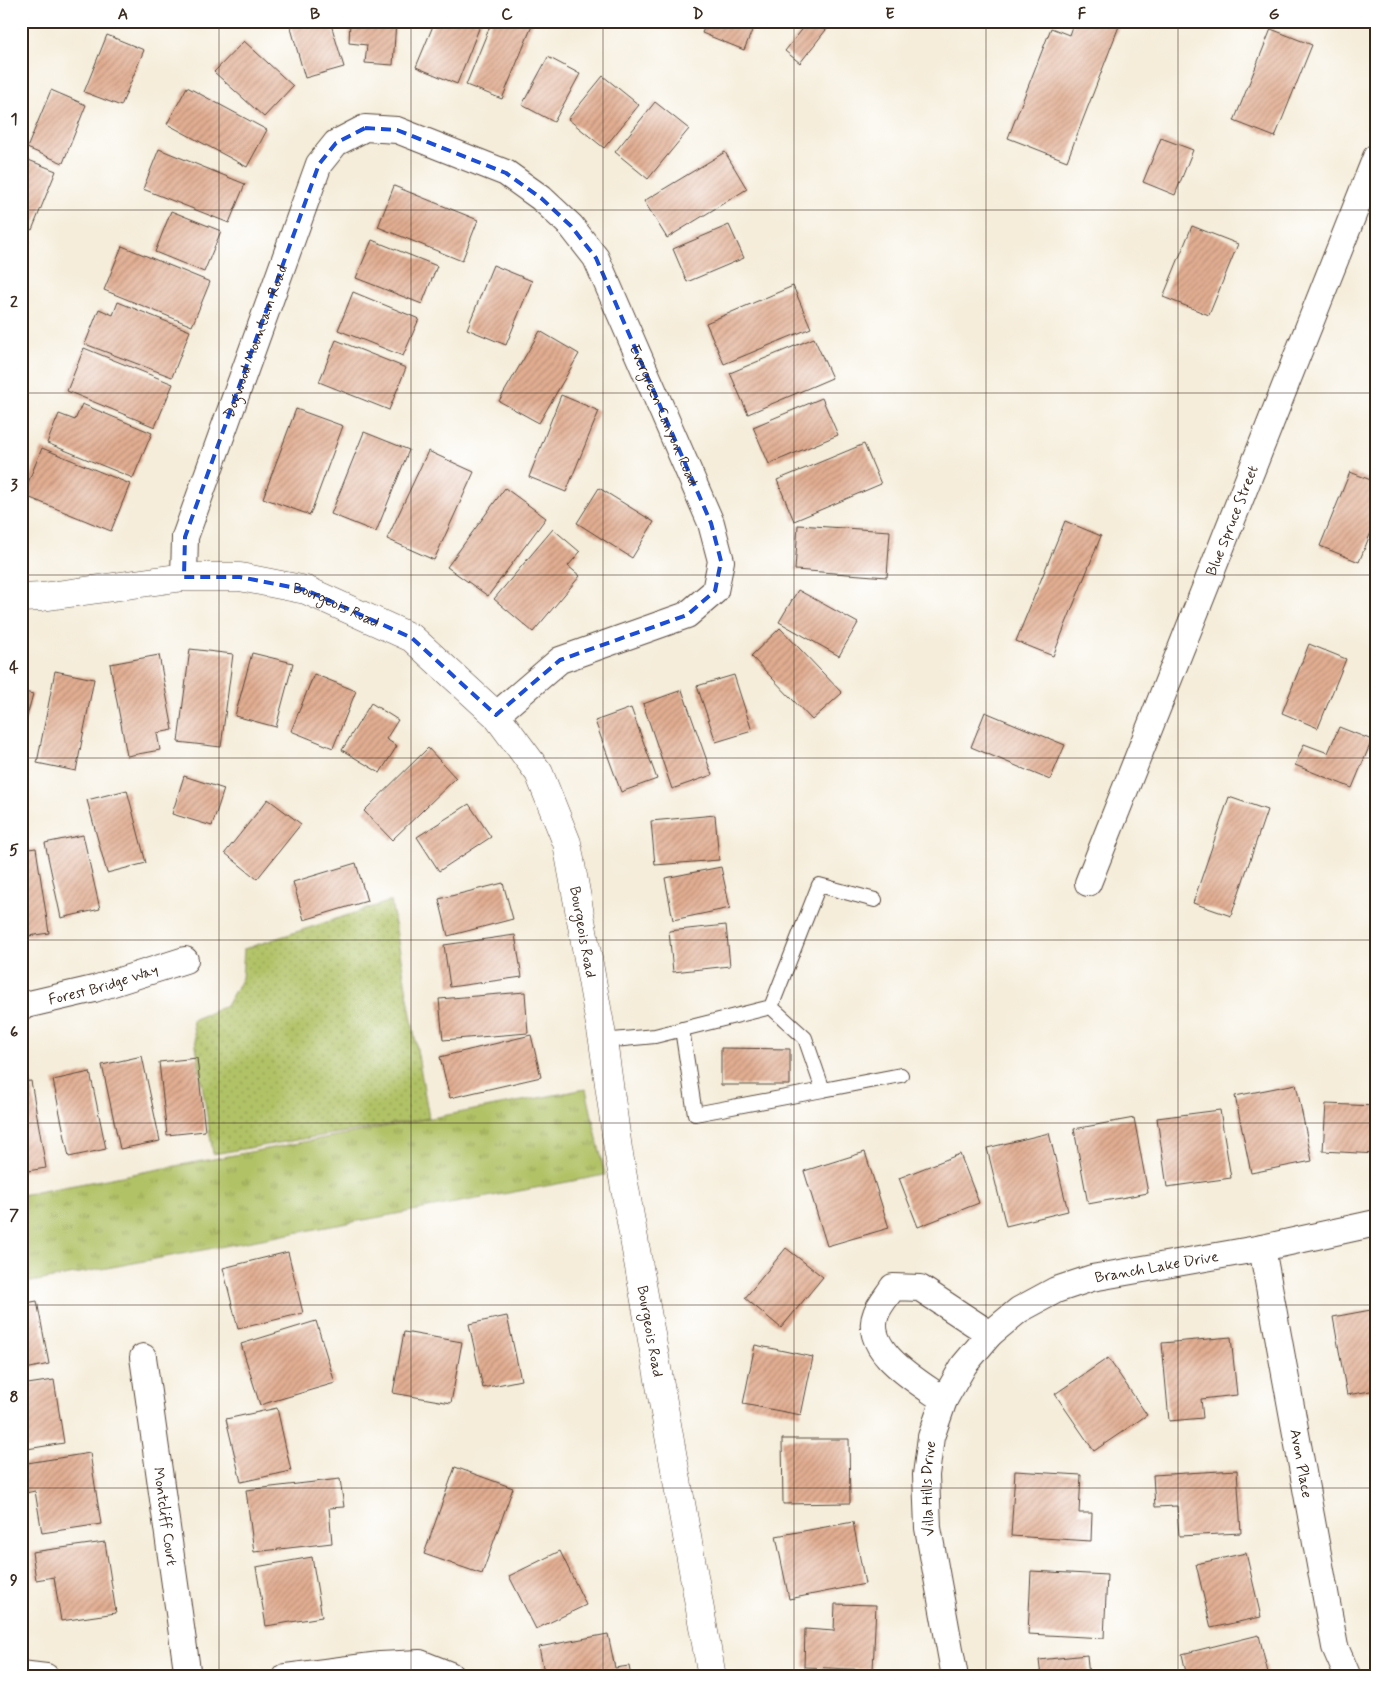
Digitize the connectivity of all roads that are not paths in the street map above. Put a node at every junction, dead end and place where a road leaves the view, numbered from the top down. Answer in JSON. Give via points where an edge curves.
{"nodes":[{"id":1,"x":365,"y":128,"type":"joint"},
{"id":2,"x":1376,"y":157,"type":"edge"},
{"id":3,"x":184,"y":577,"type":"junction"},
{"id":4,"x":21,"y":598,"type":"edge"},
{"id":5,"x":496,"y":715,"type":"junction"},
{"id":6,"x":1088,"y":884,"type":"dead end"},
{"id":7,"x":875,"y":900,"type":"dead end"},
{"id":8,"x":185,"y":960,"type":"dead end"},
{"id":9,"x":21,"y":1006,"type":"edge"},
{"id":10,"x":772,"y":1006,"type":"junction"},
{"id":11,"x":682,"y":1029,"type":"junction"},
{"id":12,"x":602,"y":1041,"type":"junction"},
{"id":13,"x":901,"y":1075,"type":"dead end"},
{"id":14,"x":823,"y":1090,"type":"junction"},
{"id":15,"x":1376,"y":1223,"type":"edge"},
{"id":16,"x":1262,"y":1248,"type":"junction"},
{"id":17,"x":990,"y":1334,"type":"junction"},
{"id":18,"x":143,"y":1357,"type":"dead end"},
{"id":19,"x":964,"y":1365,"type":"joint"},
{"id":20,"x":944,"y":1400,"type":"junction"},
{"id":21,"x":21,"y":1674,"type":"edge"},
{"id":22,"x":46,"y":1677,"type":"edge"},
{"id":23,"x":188,"y":1677,"type":"edge"},
{"id":24,"x":286,"y":1677,"type":"edge"},
{"id":25,"x":451,"y":1677,"type":"edge"},
{"id":26,"x":712,"y":1677,"type":"edge"},
{"id":27,"x":955,"y":1677,"type":"edge"},
{"id":28,"x":1348,"y":1677,"type":"edge"}],
"edges":[{"from":1,"to":3,"type":"street","name":"Dogwood Mountain Road","via":[[336,143],[319,164],[185,537]]},
{"from":1,"to":5,"type":"street","name":"Evergreen Canyon Road","via":[[397,130],[506,173],[541,198],[571,226],[596,258],[711,523],[721,561],[715,590],[686,615],[560,660]]},
{"from":2,"to":6,"type":"street","name":"Blue Spruce Street"},
{"from":3,"to":4,"type":"street","name":"Bourgeois Road"},
{"from":3,"to":5,"type":"street","name":"Bourgeois Road","via":[[240,577],[306,590],[412,638]]},
{"from":5,"to":12,"type":"street","name":"Bourgeois Road","via":[[539,773],[567,843]]},
{"from":7,"to":10,"type":"lane","via":[[819,885]]},
{"from":8,"to":9,"type":"street","name":"Forest Bridge Way","via":[[94,989]]},
{"from":10,"to":11,"type":"lane"},
{"from":10,"to":14,"type":"lane","via":[[805,1038]]},
{"from":11,"to":12,"type":"lane","via":[[655,1036]]},
{"from":11,"to":14,"type":"lane","via":[[696,1114]]},
{"from":12,"to":26,"type":"street","name":"Bourgeois Road","via":[[618,1149]]},
{"from":13,"to":14,"type":"lane"},
{"from":15,"to":16,"type":"street","name":"Branch Lake Drive"},
{"from":16,"to":17,"type":"street","name":"Branch Lake Drive","via":[[1092,1278],[1056,1290],[1019,1310]]},
{"from":16,"to":28,"type":"street","name":"Avon Place","via":[[1335,1647]]},
{"from":17,"to":19,"type":"street","name":"Branch Lake Drive"},
{"from":17,"to":20,"type":"street","via":[[920,1288],[893,1287],[876,1314],[874,1336],[895,1366]]},
{"from":18,"to":23,"type":"street","name":"Montcliff Court"},
{"from":19,"to":20,"type":"street","name":"Villa Hills Drive"},
{"from":20,"to":27,"type":"street","name":"Villa Hills Drive","via":[[931,1437],[927,1466],[928,1528]]},
{"from":21,"to":22,"type":"street"},
{"from":24,"to":25,"type":"street","via":[[420,1663]]}]}
